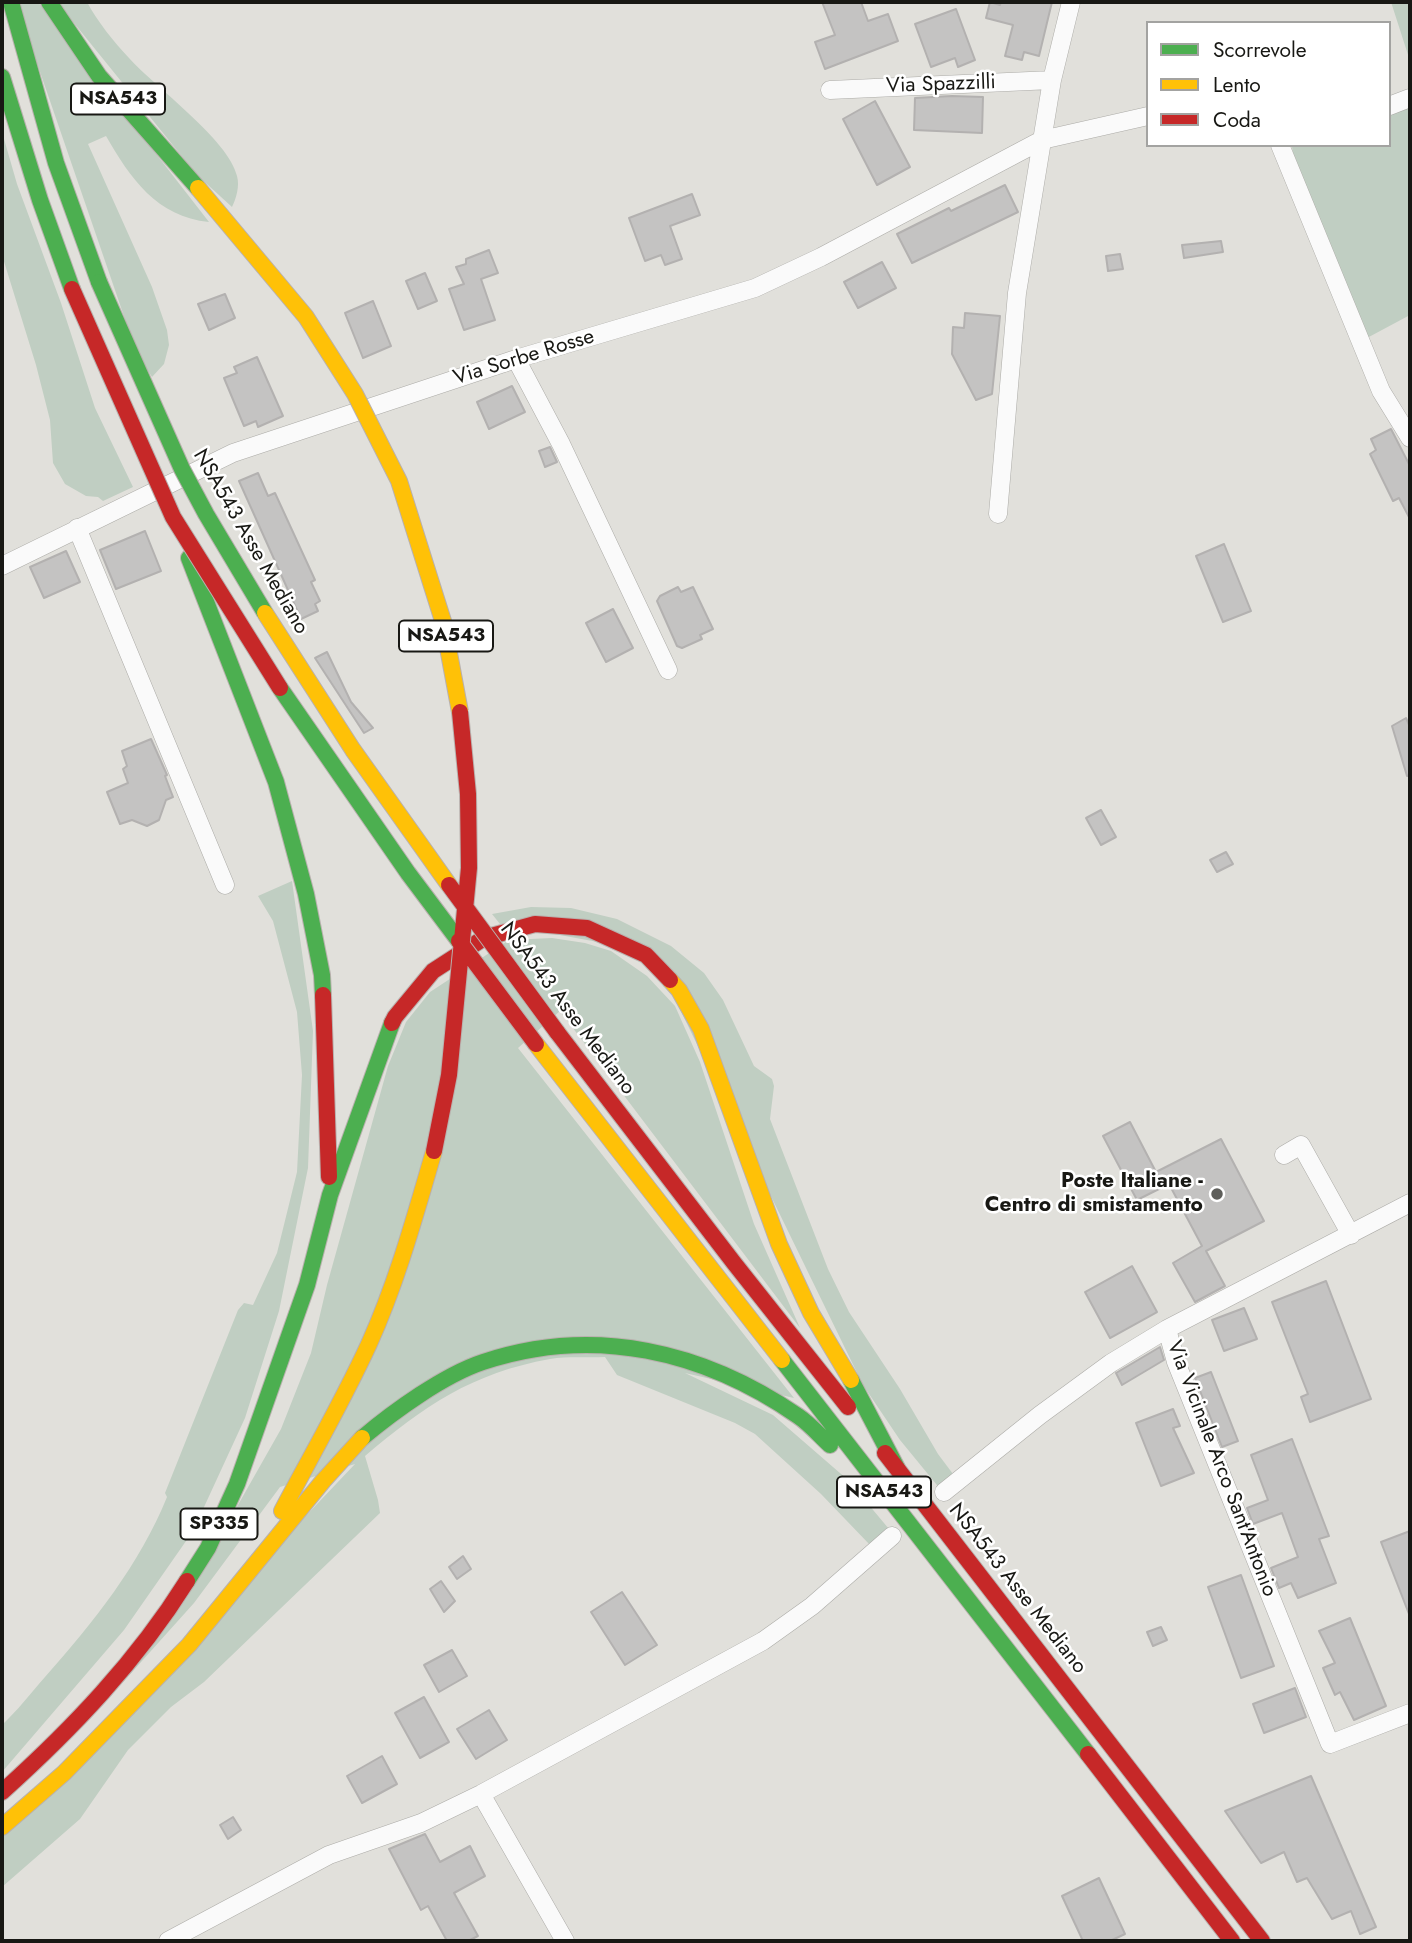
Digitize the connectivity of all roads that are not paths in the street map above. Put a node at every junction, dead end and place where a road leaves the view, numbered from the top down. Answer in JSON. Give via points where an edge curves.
{"nodes":[{"id":1,"x":11,"y":2,"type":"edge"},
{"id":2,"x":49,"y":2,"type":"edge"},
{"id":3,"x":1071,"y":2,"type":"edge"},
{"id":4,"x":2,"y":77,"type":"edge"},
{"id":5,"x":1052,"y":80,"type":"junction"},
{"id":6,"x":830,"y":90,"type":"dead end"},
{"id":7,"x":1410,"y":98,"type":"edge"},
{"id":8,"x":1391,"y":105,"type":"edge"},
{"id":9,"x":1146,"y":116,"type":"edge"},
{"id":10,"x":1042,"y":140,"type":"junction"},
{"id":11,"x":1281,"y":147,"type":"edge"},
{"id":12,"x":516,"y":359,"type":"junction"},
{"id":13,"x":1410,"y":438,"type":"edge"},
{"id":14,"x":998,"y":514,"type":"dead end"},
{"id":15,"x":173,"y":517,"type":"junction"},
{"id":16,"x":77,"y":528,"type":"junction"},
{"id":17,"x":2,"y":566,"type":"edge"},
{"id":18,"x":668,"y":670,"type":"dead end"},
{"id":19,"x":225,"y":885,"type":"dead end"},
{"id":20,"x":1284,"y":1155,"type":"dead end"},
{"id":21,"x":330,"y":1195,"type":"junction"},
{"id":22,"x":1410,"y":1203,"type":"edge"},
{"id":23,"x":1350,"y":1235,"type":"junction"},
{"id":24,"x":1167,"y":1329,"type":"junction"},
{"id":25,"x":897,"y":1468,"type":"junction"},
{"id":26,"x":302,"y":1472,"type":"joint"},
{"id":27,"x":323,"y":1481,"type":"joint"},
{"id":28,"x":944,"y":1492,"type":"dead end"},
{"id":29,"x":886,"y":1495,"type":"junction"},
{"id":30,"x":892,"y":1536,"type":"dead end"},
{"id":31,"x":253,"y":1568,"type":"junction"},
{"id":32,"x":1410,"y":1713,"type":"edge"},
{"id":33,"x":2,"y":1792,"type":"edge"},
{"id":34,"x":481,"y":1794,"type":"junction"},
{"id":35,"x":2,"y":1827,"type":"edge"},
{"id":36,"x":167,"y":1941,"type":"edge"},
{"id":37,"x":565,"y":1941,"type":"edge"},
{"id":38,"x":1231,"y":1941,"type":"edge"},
{"id":39,"x":1262,"y":1941,"type":"edge"}],
"edges":[{"from":1,"to":25,"type":"highway","name":"NSA543 Asse Mediano","number":"NSA543","bridge":true,"via":[[56,163],[143,389],[196,496],[269,621],[433,865],[734,1263]]},
{"from":2,"to":26,"type":"highway","number":"NSA543","bridge":true,"via":[[94,70],[306,317],[355,394],[399,481],[443,621],[459,700],[469,868],[449,1074],[434,1151],[403,1259],[370,1343]]},
{"from":3,"to":5,"type":"street"},
{"from":4,"to":15,"type":"highway","name":"NSA543 Asse Mediano","number":"NSA543","bridge":true,"via":[[72,289]]},
{"from":5,"to":6,"type":"street","name":"Via Spazzilli"},
{"from":5,"to":10,"type":"street"},
{"from":7,"to":8,"type":"street"},
{"from":9,"to":10,"type":"street","name":"Via Sorbe Rosse"},
{"from":10,"to":12,"type":"street","name":"Via Sorbe Rosse","via":[[754,288]]},
{"from":10,"to":14,"type":"street","via":[[1017,293]]},
{"from":11,"to":13,"type":"street","via":[[1381,391]]},
{"from":12,"to":16,"type":"street","name":"Via Sorbe Rosse","via":[[233,453]]},
{"from":12,"to":18,"type":"street"},
{"from":15,"to":21,"type":"highway","number":"NSA543","bridge":true,"via":[[276,782],[306,894],[322,975]]},
{"from":15,"to":29,"type":"highway","name":"NSA543 Asse Mediano","number":"NSA543","bridge":true,"via":[[293,708],[408,873]]},
{"from":16,"to":17,"type":"street","name":"Via Sorbe Rosse"},
{"from":16,"to":19,"type":"street"},
{"from":20,"to":23,"type":"street","via":[[1301,1145]]},
{"from":21,"to":25,"type":"highway","number":"NSA543","via":[[396,1017],[433,971],[484,937],[535,923],[587,928],[646,955],[679,990],[701,1029],[779,1244],[811,1313]]},
{"from":21,"to":33,"type":"highway","number":"SP335","via":[[307,1285],[268,1399],[208,1548],[129,1664]]},
{"from":22,"to":23,"type":"street","name":"Via Vicinale Arco Sant'Antonio"},
{"from":23,"to":24,"type":"street","name":"Via Vicinale Arco Sant'Antonio"},
{"from":24,"to":28,"type":"street","via":[[1080,1385]]},
{"from":24,"to":32,"type":"street","name":"Via Vicinale Arco Sant'Antonio","via":[[1176,1362],[1330,1744]]},
{"from":25,"to":39,"type":"highway","name":"NSA543 Asse Mediano","number":"NSA543"},
{"from":26,"to":31,"type":"highway","number":"SP335"},
{"from":27,"to":29,"type":"highway","number":"NSA543","via":[[363,1437],[430,1388],[482,1362],[545,1347],[615,1345],[668,1354],[732,1378],[799,1417]]},
{"from":27,"to":31,"type":"highway","number":"SP335"},
{"from":29,"to":38,"type":"highway","name":"NSA543 Asse Mediano","number":"NSA543"},
{"from":30,"to":34,"type":"street","via":[[812,1606],[763,1641]]},
{"from":31,"to":35,"type":"highway","number":"SP335","via":[[189,1645],[65,1773]]},
{"from":34,"to":36,"type":"street","via":[[421,1823],[329,1856]]},
{"from":34,"to":37,"type":"street"}]}
